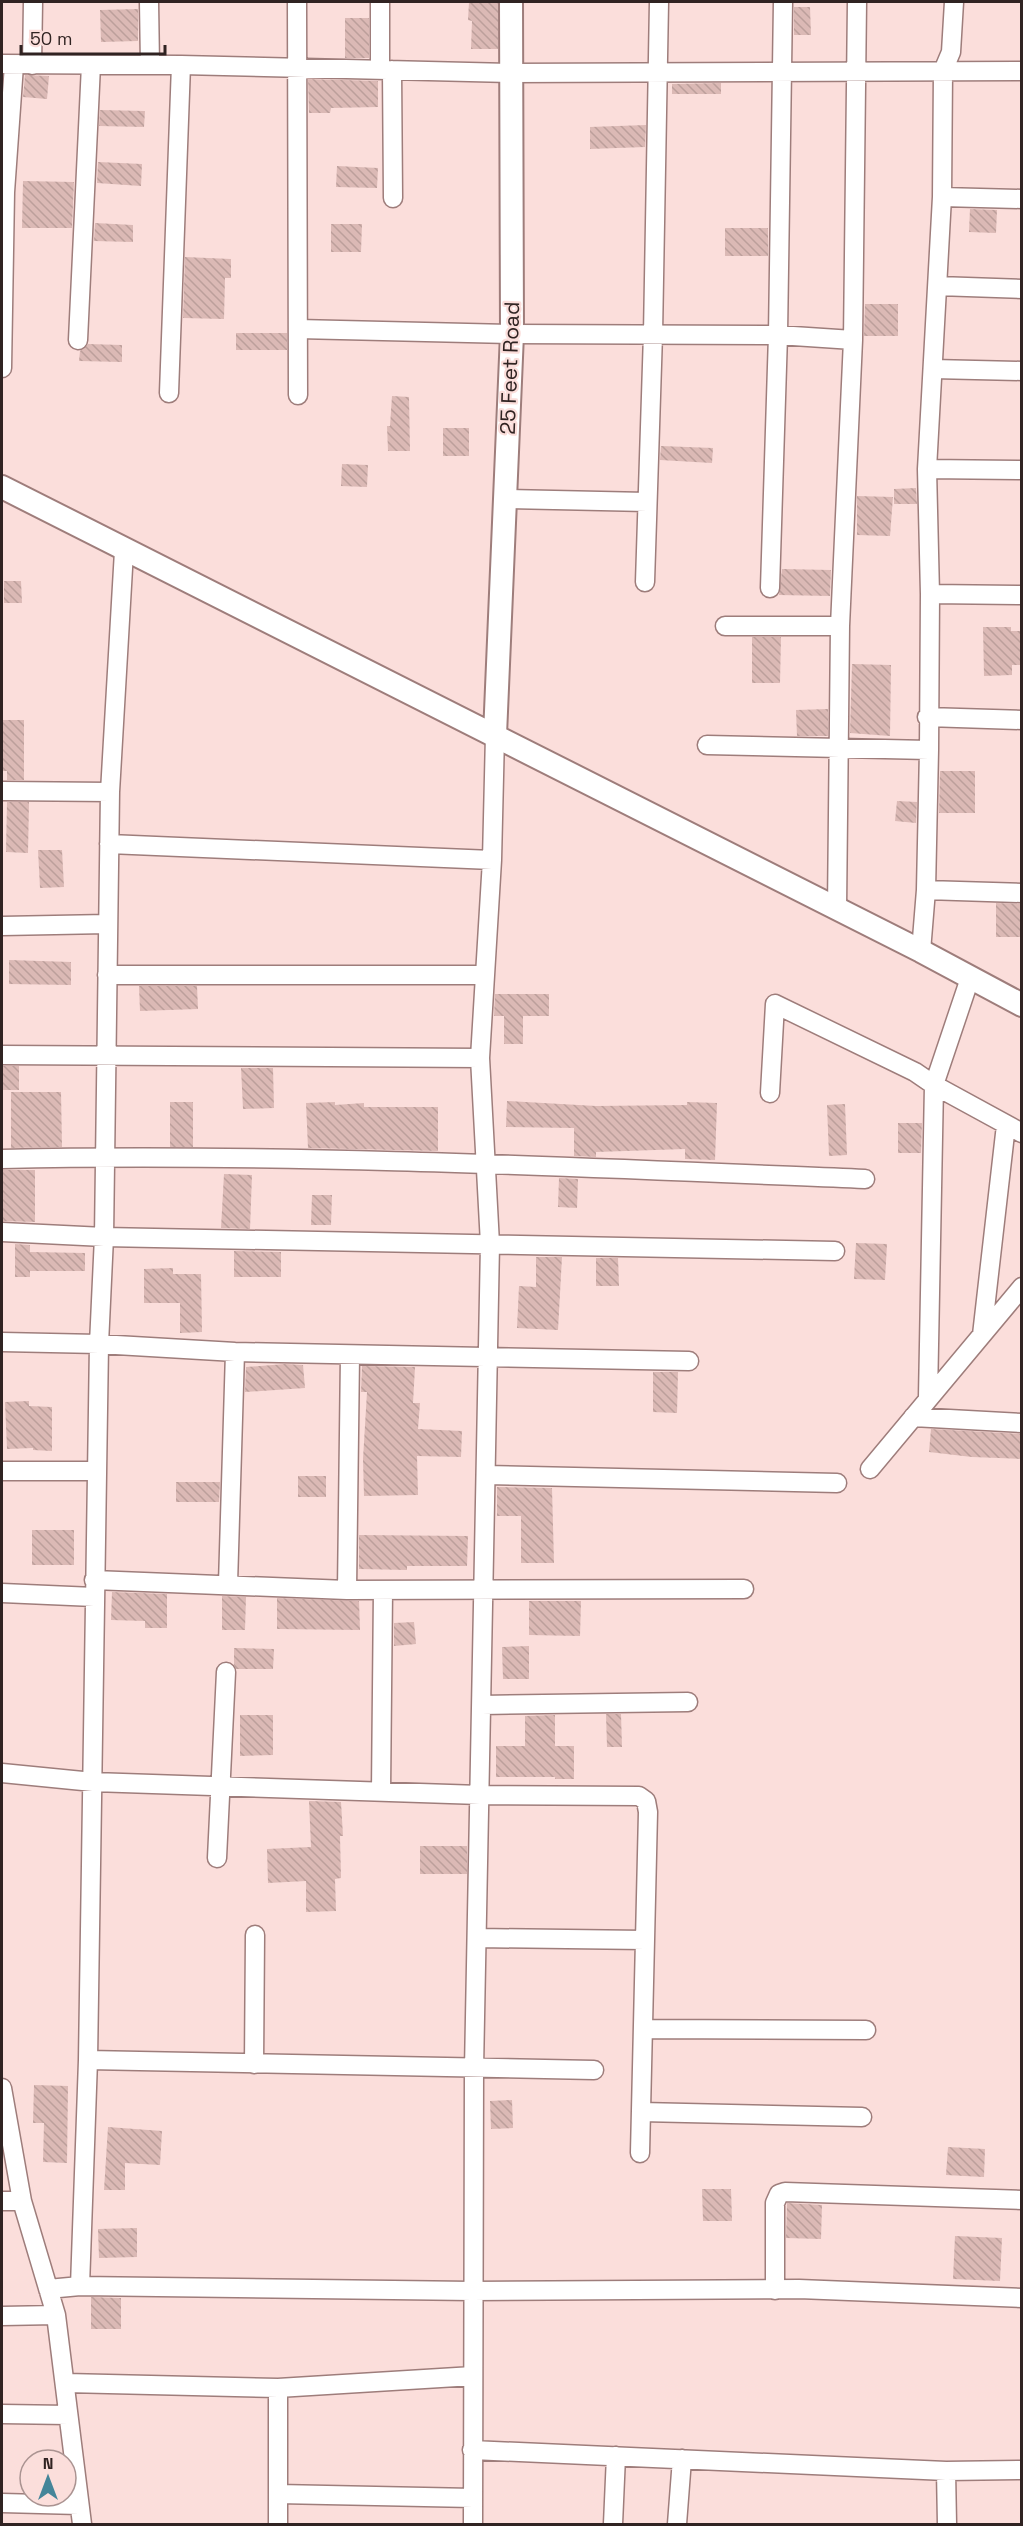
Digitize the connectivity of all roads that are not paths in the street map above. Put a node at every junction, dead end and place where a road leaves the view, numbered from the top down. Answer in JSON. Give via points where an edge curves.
{"nodes":[{"id":1,"x":33,"y":2,"type":"edge"},
{"id":2,"x":149,"y":2,"type":"edge"},
{"id":3,"x":297,"y":2,"type":"edge"},
{"id":4,"x":380,"y":2,"type":"edge"},
{"id":5,"x":511,"y":2,"type":"edge"},
{"id":6,"x":659,"y":2,"type":"edge"},
{"id":7,"x":783,"y":2,"type":"edge"},
{"id":8,"x":857,"y":2,"type":"edge"},
{"id":9,"x":954,"y":2,"type":"edge"},
{"id":10,"x":16,"y":64,"type":"edge"},
{"id":11,"x":91,"y":65,"type":"junction"},
{"id":12,"x":150,"y":65,"type":"junction"},
{"id":13,"x":181,"y":65,"type":"junction"},
{"id":14,"x":297,"y":68,"type":"junction"},
{"id":15,"x":386,"y":70,"type":"junction"},
{"id":16,"x":1022,"y":70,"type":"edge"},
{"id":17,"x":659,"y":71,"type":"junction"},
{"id":18,"x":943,"y":71,"type":"junction"},
{"id":19,"x":512,"y":73,"type":"junction"},
{"id":20,"x":783,"y":73,"type":"junction"},
{"id":21,"x":857,"y":73,"type":"junction"},
{"id":22,"x":3,"y":192,"type":"edge"},
{"id":23,"x":942,"y":197,"type":"junction"},
{"id":24,"x":393,"y":198,"type":"dead end"},
{"id":25,"x":1022,"y":199,"type":"edge"},
{"id":26,"x":938,"y":286,"type":"junction"},
{"id":27,"x":1022,"y":289,"type":"edge"},
{"id":28,"x":298,"y":329,"type":"junction"},
{"id":29,"x":512,"y":334,"type":"junction"},
{"id":30,"x":653,"y":334,"type":"junction"},
{"id":31,"x":778,"y":335,"type":"junction"},
{"id":32,"x":78,"y":340,"type":"dead end"},
{"id":33,"x":853,"y":340,"type":"junction"},
{"id":34,"x":2,"y":368,"type":"edge"},
{"id":35,"x":933,"y":369,"type":"junction"},
{"id":36,"x":1022,"y":371,"type":"edge"},
{"id":37,"x":169,"y":393,"type":"dead end"},
{"id":38,"x":298,"y":395,"type":"dead end"},
{"id":39,"x":927,"y":469,"type":"junction"},
{"id":40,"x":1022,"y":470,"type":"edge"},
{"id":41,"x":2,"y":487,"type":"edge"},
{"id":42,"x":505,"y":499,"type":"junction"},
{"id":43,"x":647,"y":502,"type":"junction"},
{"id":44,"x":124,"y":551,"type":"junction"},
{"id":45,"x":645,"y":582,"type":"dead end"},
{"id":46,"x":770,"y":588,"type":"dead end"},
{"id":47,"x":930,"y":594,"type":"junction"},
{"id":48,"x":1022,"y":595,"type":"edge"},
{"id":49,"x":725,"y":626,"type":"dead end"},
{"id":50,"x":840,"y":626,"type":"junction"},
{"id":51,"x":927,"y":717,"type":"junction"},
{"id":52,"x":1022,"y":720,"type":"edge"},
{"id":53,"x":495,"y":735,"type":"junction"},
{"id":54,"x":707,"y":744,"type":"dead end"},
{"id":55,"x":839,"y":748,"type":"junction"},
{"id":56,"x":929,"y":750,"type":"junction"},
{"id":57,"x":2,"y":791,"type":"edge"},
{"id":58,"x":110,"y":792,"type":"junction"},
{"id":59,"x":109,"y":844,"type":"junction"},
{"id":60,"x":492,"y":860,"type":"junction"},
{"id":61,"x":926,"y":890,"type":"junction"},
{"id":62,"x":1022,"y":893,"type":"edge"},
{"id":63,"x":837,"y":909,"type":"junction"},
{"id":64,"x":107,"y":924,"type":"junction"},
{"id":65,"x":2,"y":926,"type":"edge"},
{"id":66,"x":921,"y":951,"type":"junction"},
{"id":67,"x":107,"y":975,"type":"junction"},
{"id":68,"x":485,"y":975,"type":"junction"},
{"id":69,"x":970,"y":978,"type":"junction"},
{"id":70,"x":1022,"y":1005,"type":"edge"},
{"id":71,"x":2,"y":1056,"type":"edge"},
{"id":72,"x":108,"y":1057,"type":"junction"},
{"id":73,"x":480,"y":1058,"type":"junction"},
{"id":74,"x":934,"y":1085,"type":"junction"},
{"id":75,"x":770,"y":1093,"type":"dead end"},
{"id":76,"x":1014,"y":1129,"type":"edge"},
{"id":77,"x":104,"y":1157,"type":"junction"},
{"id":78,"x":2,"y":1159,"type":"edge"},
{"id":79,"x":487,"y":1164,"type":"junction"},
{"id":80,"x":865,"y":1179,"type":"dead end"},
{"id":81,"x":2,"y":1232,"type":"edge"},
{"id":82,"x":104,"y":1236,"type":"junction"},
{"id":83,"x":490,"y":1244,"type":"junction"},
{"id":84,"x":835,"y":1251,"type":"dead end"},
{"id":85,"x":1021,"y":1287,"type":"edge"},
{"id":86,"x":982,"y":1335,"type":"junction"},
{"id":87,"x":2,"y":1342,"type":"edge"},
{"id":88,"x":99,"y":1344,"type":"junction"},
{"id":89,"x":235,"y":1352,"type":"junction"},
{"id":90,"x":350,"y":1355,"type":"junction"},
{"id":91,"x":486,"y":1357,"type":"junction"},
{"id":92,"x":689,"y":1361,"type":"dead end"},
{"id":93,"x":928,"y":1397,"type":"junction"},
{"id":94,"x":913,"y":1417,"type":"junction"},
{"id":95,"x":1022,"y":1423,"type":"edge"},
{"id":96,"x":870,"y":1469,"type":"dead end"},
{"id":97,"x":2,"y":1471,"type":"edge"},
{"id":98,"x":97,"y":1472,"type":"junction"},
{"id":99,"x":486,"y":1475,"type":"junction"},
{"id":100,"x":837,"y":1483,"type":"dead end"},
{"id":101,"x":228,"y":1584,"type":"junction"},
{"id":102,"x":94,"y":1588,"type":"junction"},
{"id":103,"x":744,"y":1589,"type":"dead end"},
{"id":104,"x":346,"y":1590,"type":"junction"},
{"id":105,"x":383,"y":1590,"type":"junction"},
{"id":106,"x":484,"y":1591,"type":"junction"},
{"id":107,"x":2,"y":1593,"type":"edge"},
{"id":108,"x":226,"y":1672,"type":"dead end"},
{"id":109,"x":688,"y":1702,"type":"dead end"},
{"id":110,"x":482,"y":1705,"type":"junction"},
{"id":111,"x":2,"y":1773,"type":"edge"},
{"id":112,"x":93,"y":1782,"type":"junction"},
{"id":113,"x":220,"y":1785,"type":"junction"},
{"id":114,"x":381,"y":1792,"type":"junction"},
{"id":115,"x":480,"y":1795,"type":"junction"},
{"id":116,"x":218,"y":1858,"type":"dead end"},
{"id":117,"x":255,"y":1935,"type":"dead end"},
{"id":118,"x":478,"y":1938,"type":"junction"},
{"id":119,"x":645,"y":1940,"type":"junction"},
{"id":120,"x":643,"y":2030,"type":"junction"},
{"id":121,"x":866,"y":2030,"type":"dead end"},
{"id":122,"x":88,"y":2060,"type":"junction"},
{"id":123,"x":254,"y":2064,"type":"junction"},
{"id":124,"x":474,"y":2069,"type":"junction"},
{"id":125,"x":594,"y":2070,"type":"dead end"},
{"id":126,"x":2,"y":2097,"type":"edge"},
{"id":127,"x":641,"y":2112,"type":"junction"},
{"id":128,"x":862,"y":2117,"type":"dead end"},
{"id":129,"x":640,"y":2153,"type":"dead end"},
{"id":130,"x":1022,"y":2200,"type":"edge"},
{"id":131,"x":2,"y":2201,"type":"edge"},
{"id":132,"x":22,"y":2201,"type":"junction"},
{"id":133,"x":80,"y":2286,"type":"junction"},
{"id":134,"x":48,"y":2289,"type":"junction"},
{"id":135,"x":776,"y":2290,"type":"junction"},
{"id":136,"x":472,"y":2291,"type":"junction"},
{"id":137,"x":1022,"y":2298,"type":"edge"},
{"id":138,"x":56,"y":2315,"type":"junction"},
{"id":139,"x":2,"y":2316,"type":"edge"},
{"id":140,"x":473,"y":2376,"type":"junction"},
{"id":141,"x":66,"y":2382,"type":"junction"},
{"id":142,"x":278,"y":2388,"type":"junction"},
{"id":143,"x":2,"y":2414,"type":"edge"},
{"id":144,"x":68,"y":2415,"type":"junction"},
{"id":145,"x":472,"y":2450,"type":"junction"},
{"id":146,"x":616,"y":2456,"type":"junction"},
{"id":147,"x":682,"y":2459,"type":"junction"},
{"id":148,"x":1022,"y":2470,"type":"edge"},
{"id":149,"x":946,"y":2471,"type":"junction"},
{"id":150,"x":278,"y":2494,"type":"junction"},
{"id":151,"x":473,"y":2498,"type":"junction"},
{"id":152,"x":2,"y":2503,"type":"edge"},
{"id":153,"x":79,"y":2505,"type":"junction"},
{"id":154,"x":82,"y":2524,"type":"edge"},
{"id":155,"x":278,"y":2524,"type":"edge"},
{"id":156,"x":473,"y":2524,"type":"edge"},
{"id":157,"x":613,"y":2524,"type":"edge"},
{"id":158,"x":677,"y":2524,"type":"edge"},
{"id":159,"x":947,"y":2524,"type":"edge"}],
"edges":[{"from":1,"to":10,"type":"street"},
{"from":2,"to":12,"type":"street"},
{"from":3,"to":14,"type":"street"},
{"from":4,"to":15,"type":"street"},
{"from":5,"to":19,"type":"street","name":"25 Feet Road"},
{"from":6,"to":17,"type":"street"},
{"from":7,"to":20,"type":"street"},
{"from":8,"to":21,"type":"street"},
{"from":9,"to":18,"type":"street","via":[[951,52]]},
{"from":10,"to":11,"type":"street"},
{"from":10,"to":22,"type":"street"},
{"from":11,"to":12,"type":"street"},
{"from":11,"to":32,"type":"street"},
{"from":12,"to":13,"type":"street"},
{"from":13,"to":14,"type":"street"},
{"from":13,"to":37,"type":"street"},
{"from":14,"to":15,"type":"street"},
{"from":14,"to":28,"type":"street"},
{"from":15,"to":19,"type":"street"},
{"from":15,"to":24,"type":"street"},
{"from":16,"to":18,"type":"street"},
{"from":17,"to":19,"type":"street"},
{"from":17,"to":20,"type":"street"},
{"from":17,"to":30,"type":"street"},
{"from":18,"to":21,"type":"street"},
{"from":18,"to":23,"type":"street"},
{"from":19,"to":29,"type":"street","name":"25 Feet Road"},
{"from":20,"to":21,"type":"street"},
{"from":20,"to":31,"type":"street"},
{"from":21,"to":33,"type":"street"},
{"from":22,"to":34,"type":"street"},
{"from":23,"to":25,"type":"street"},
{"from":23,"to":26,"type":"street"},
{"from":26,"to":27,"type":"street"},
{"from":26,"to":35,"type":"street"},
{"from":28,"to":29,"type":"street"},
{"from":28,"to":38,"type":"street"},
{"from":29,"to":30,"type":"street"},
{"from":29,"to":42,"type":"street","name":"25 Feet Road"},
{"from":30,"to":31,"type":"street"},
{"from":30,"to":43,"type":"street"},
{"from":31,"to":33,"type":"street"},
{"from":31,"to":46,"type":"street"},
{"from":33,"to":50,"type":"street"},
{"from":35,"to":36,"type":"street"},
{"from":35,"to":39,"type":"street"},
{"from":39,"to":40,"type":"street"},
{"from":39,"to":47,"type":"street"},
{"from":41,"to":44,"type":"street"},
{"from":42,"to":43,"type":"street"},
{"from":42,"to":53,"type":"street","name":"25 Feet Road"},
{"from":43,"to":45,"type":"street"},
{"from":44,"to":53,"type":"street"},
{"from":44,"to":58,"type":"street"},
{"from":47,"to":48,"type":"street"},
{"from":47,"to":51,"type":"street"},
{"from":49,"to":50,"type":"street"},
{"from":50,"to":55,"type":"street"},
{"from":51,"to":52,"type":"street"},
{"from":51,"to":56,"type":"street"},
{"from":53,"to":60,"type":"street"},
{"from":53,"to":63,"type":"street"},
{"from":54,"to":55,"type":"street"},
{"from":55,"to":56,"type":"street"},
{"from":55,"to":63,"type":"street"},
{"from":56,"to":61,"type":"street"},
{"from":57,"to":58,"type":"street"},
{"from":58,"to":59,"type":"street"},
{"from":59,"to":60,"type":"street"},
{"from":59,"to":64,"type":"street"},
{"from":60,"to":68,"type":"street"},
{"from":61,"to":62,"type":"street"},
{"from":61,"to":66,"type":"street"},
{"from":63,"to":66,"type":"street"},
{"from":64,"to":65,"type":"street"},
{"from":64,"to":67,"type":"street"},
{"from":66,"to":69,"type":"street"},
{"from":67,"to":68,"type":"street"},
{"from":67,"to":72,"type":"street"},
{"from":68,"to":73,"type":"street"},
{"from":69,"to":70,"type":"street"},
{"from":69,"to":74,"type":"street"},
{"from":71,"to":72,"type":"street"},
{"from":72,"to":73,"type":"street"},
{"from":72,"to":77,"type":"street"},
{"from":73,"to":79,"type":"street"},
{"from":74,"to":75,"type":"street","via":[[776,1004]]},
{"from":74,"to":76,"type":"street"},
{"from":74,"to":93,"type":"street"},
{"from":76,"to":86,"type":"street"},
{"from":77,"to":78,"type":"street"},
{"from":77,"to":79,"type":"street"},
{"from":77,"to":82,"type":"street"},
{"from":79,"to":80,"type":"street"},
{"from":79,"to":83,"type":"street"},
{"from":81,"to":82,"type":"street"},
{"from":82,"to":83,"type":"street"},
{"from":82,"to":88,"type":"street"},
{"from":83,"to":84,"type":"street"},
{"from":83,"to":91,"type":"street"},
{"from":85,"to":86,"type":"street"},
{"from":86,"to":93,"type":"street"},
{"from":87,"to":88,"type":"street"},
{"from":88,"to":89,"type":"street"},
{"from":88,"to":98,"type":"street"},
{"from":89,"to":90,"type":"street"},
{"from":89,"to":101,"type":"street"},
{"from":90,"to":91,"type":"street"},
{"from":90,"to":104,"type":"street"},
{"from":91,"to":92,"type":"street"},
{"from":91,"to":99,"type":"street"},
{"from":93,"to":94,"type":"street"},
{"from":94,"to":95,"type":"street"},
{"from":94,"to":96,"type":"street"},
{"from":97,"to":98,"type":"street"},
{"from":98,"to":102,"type":"street"},
{"from":99,"to":100,"type":"street"},
{"from":99,"to":106,"type":"street"},
{"from":101,"to":102,"type":"street"},
{"from":101,"to":104,"type":"street"},
{"from":102,"to":107,"type":"street"},
{"from":102,"to":112,"type":"street"},
{"from":103,"to":106,"type":"street"},
{"from":104,"to":105,"type":"street"},
{"from":105,"to":106,"type":"street"},
{"from":105,"to":114,"type":"street"},
{"from":106,"to":110,"type":"street"},
{"from":108,"to":113,"type":"street"},
{"from":109,"to":110,"type":"street"},
{"from":110,"to":115,"type":"street"},
{"from":111,"to":112,"type":"street"},
{"from":112,"to":113,"type":"street"},
{"from":112,"to":122,"type":"street"},
{"from":113,"to":114,"type":"street"},
{"from":113,"to":116,"type":"street"},
{"from":114,"to":115,"type":"street"},
{"from":115,"to":118,"type":"street"},
{"from":115,"to":119,"type":"street","via":[[633,1795],[645,1801]]},
{"from":117,"to":123,"type":"street"},
{"from":118,"to":119,"type":"street"},
{"from":118,"to":124,"type":"street"},
{"from":119,"to":120,"type":"street"},
{"from":120,"to":121,"type":"street"},
{"from":120,"to":127,"type":"street"},
{"from":122,"to":123,"type":"street"},
{"from":122,"to":133,"type":"street"},
{"from":123,"to":124,"type":"street"},
{"from":124,"to":125,"type":"street"},
{"from":124,"to":136,"type":"street"},
{"from":126,"to":132,"type":"street"},
{"from":127,"to":128,"type":"street"},
{"from":127,"to":129,"type":"street"},
{"from":130,"to":135,"type":"street","via":[[779,2194],[775,2203]]},
{"from":131,"to":132,"type":"street"},
{"from":132,"to":134,"type":"street"},
{"from":133,"to":134,"type":"street"},
{"from":133,"to":136,"type":"street"},
{"from":134,"to":138,"type":"street"},
{"from":135,"to":136,"type":"street"},
{"from":135,"to":137,"type":"street"},
{"from":136,"to":140,"type":"street"},
{"from":138,"to":139,"type":"street"},
{"from":138,"to":141,"type":"street"},
{"from":140,"to":142,"type":"street"},
{"from":140,"to":145,"type":"street"},
{"from":141,"to":142,"type":"street"},
{"from":141,"to":144,"type":"street"},
{"from":142,"to":150,"type":"street"},
{"from":143,"to":144,"type":"street"},
{"from":144,"to":153,"type":"street"},
{"from":145,"to":146,"type":"street"},
{"from":145,"to":151,"type":"street"},
{"from":146,"to":147,"type":"street"},
{"from":146,"to":157,"type":"street"},
{"from":147,"to":149,"type":"street"},
{"from":147,"to":158,"type":"street"},
{"from":148,"to":149,"type":"street"},
{"from":149,"to":159,"type":"street"},
{"from":150,"to":151,"type":"street"},
{"from":150,"to":155,"type":"street"},
{"from":151,"to":156,"type":"street"},
{"from":152,"to":153,"type":"street"},
{"from":153,"to":154,"type":"street"}]}
